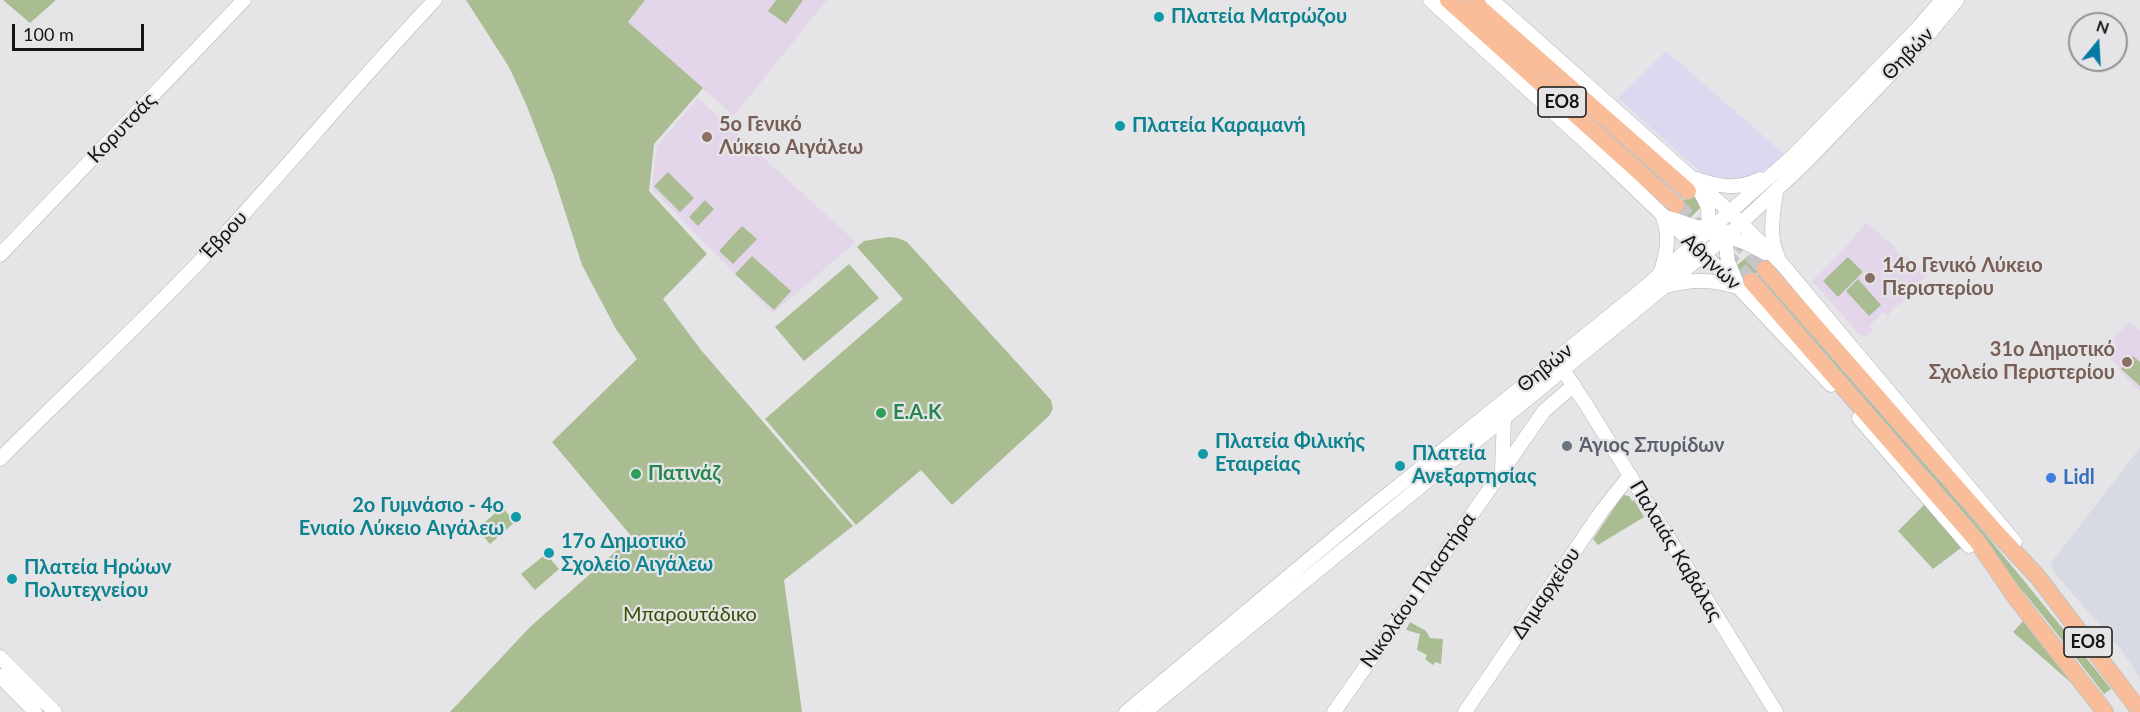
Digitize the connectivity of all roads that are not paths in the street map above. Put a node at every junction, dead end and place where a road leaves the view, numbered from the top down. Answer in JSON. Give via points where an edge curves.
{"nodes":[{"id":1,"x":244,"y":0,"type":"edge"},
{"id":2,"x":435,"y":0,"type":"edge"},
{"id":3,"x":1430,"y":0,"type":"edge"},
{"id":4,"x":1448,"y":0,"type":"edge"},
{"id":5,"x":1471,"y":0,"type":"edge"},
{"id":6,"x":1492,"y":0,"type":"edge"},
{"id":7,"x":1942,"y":0,"type":"edge"},
{"id":8,"x":1957,"y":0,"type":"edge"},
{"id":9,"x":1772,"y":173,"type":"junction"},
{"id":10,"x":1689,"y":184,"type":"junction"},
{"id":11,"x":1776,"y":192,"type":"junction"},
{"id":12,"x":1676,"y":205,"type":"tunnel mouth"},
{"id":13,"x":1662,"y":215,"type":"junction"},
{"id":14,"x":1730,"y":224,"type":"junction"},
{"id":15,"x":1703,"y":243,"type":"junction"},
{"id":16,"x":0,"y":255,"type":"edge"},
{"id":17,"x":1782,"y":264,"type":"junction"},
{"id":18,"x":1765,"y":269,"type":"tunnel mouth"},
{"id":19,"x":1661,"y":281,"type":"junction"},
{"id":20,"x":1745,"y":284,"type":"junction"},
{"id":21,"x":1565,"y":373,"type":"junction"},
{"id":22,"x":1504,"y":419,"type":"junction"},
{"id":23,"x":0,"y":459,"type":"edge"},
{"id":24,"x":1502,"y":469,"type":"junction"},
{"id":25,"x":1630,"y":475,"type":"junction"},
{"id":26,"x":1969,"y":546,"type":"joint"},
{"id":27,"x":2022,"y":550,"type":"joint"},
{"id":28,"x":2037,"y":576,"type":"junction"},
{"id":29,"x":2016,"y":598,"type":"junction"},
{"id":30,"x":0,"y":657,"type":"edge"},
{"id":31,"x":0,"y":676,"type":"edge"},
{"id":32,"x":2140,"y":711,"type":"edge"},
{"id":33,"x":35,"y":712,"type":"edge"},
{"id":34,"x":55,"y":712,"type":"edge"},
{"id":35,"x":1126,"y":712,"type":"edge"},
{"id":36,"x":1145,"y":712,"type":"edge"},
{"id":37,"x":1334,"y":712,"type":"edge"},
{"id":38,"x":1465,"y":712,"type":"edge"},
{"id":39,"x":1776,"y":712,"type":"edge"},
{"id":40,"x":2105,"y":712,"type":"edge"}],
"edges":[{"from":1,"to":16,"type":"main road","name":"Κορυτσάς"},
{"from":2,"to":23,"type":"main road","name":"Έβρου","via":[[174,288]]},
{"from":3,"to":13,"type":"main road","name":"Αθηνών"},
{"from":4,"to":12,"type":"highway","name":"Αθηνών","number":"ΕΟ8"},
{"from":5,"to":10,"type":"highway","number":"ΕΟ8"},
{"from":6,"to":10,"type":"main road"},
{"from":7,"to":9,"type":"main road","name":"Θηβών","via":[[1872,76]]},
{"from":8,"to":11,"type":"main road","name":"Θηβών"},
{"from":9,"to":10,"type":"main road","via":[[1750,184],[1730,187]]},
{"from":9,"to":14,"type":"main road","name":"Θηβών"},
{"from":10,"to":14,"type":"main road"},
{"from":10,"to":15,"type":"main road","via":[[1707,201]]},
{"from":11,"to":14,"type":"main road","name":"Θηβών"},
{"from":11,"to":17,"type":"main road","via":[[1771,235]]},
{"from":13,"to":15,"type":"main road","name":"Αθηνών"},
{"from":13,"to":15,"type":"main road","via":[[1685,224]]},
{"from":13,"to":19,"type":"main road","via":[[1668,238]]},
{"from":14,"to":15,"type":"main road","name":"Θηβών"},
{"from":14,"to":15,"type":"main road","name":"Θηβών"},
{"from":14,"to":17,"type":"main road"},
{"from":14,"to":17,"type":"main road","via":[[1752,246]]},
{"from":14,"to":20,"type":"main road","via":[[1728,262]]},
{"from":15,"to":19,"type":"main road","name":"Θηβών"},
{"from":15,"to":20,"type":"main road","name":"Αθηνών"},
{"from":17,"to":27,"type":"main road"},
{"from":18,"to":28,"type":"highway","name":"Αθηνών","number":"ΕΟ8"},
{"from":19,"to":20,"type":"main road"},
{"from":19,"to":21,"type":"main road","name":"Θηβών"},
{"from":20,"to":26,"type":"main road","name":"Αθηνών"},
{"from":20,"to":29,"type":"highway","name":"Αθηνών","number":"ΕΟ8","via":[[1977,542]]},
{"from":21,"to":22,"type":"main road","name":"Θηβών"},
{"from":21,"to":24,"type":"main road","name":"Νικολάου Πλαστήρα","via":[[1544,411]]},
{"from":21,"to":25,"type":"main road","name":"Παλαιάς Καβάλας"},
{"from":21,"to":35,"type":"main road","name":"Θηβών","via":[[1356,520]]},
{"from":22,"to":24,"type":"main road"},
{"from":22,"to":36,"type":"main road","name":"Θηβών"},
{"from":24,"to":37,"type":"main road","name":"Νικολάου Πλαστήρα"},
{"from":25,"to":38,"type":"main road","name":"Δημαρχείου"},
{"from":25,"to":39,"type":"main road","name":"Παλαιάς Καβάλας"},
{"from":26,"to":29,"type":"highway"},
{"from":27,"to":28,"type":"highway"},
{"from":28,"to":32,"type":"highway","name":"Αθηνών","number":"ΕΟ8"},
{"from":29,"to":40,"type":"highway","name":"Αθηνών","number":"ΕΟ8"},
{"from":30,"to":34,"type":"main road"},
{"from":31,"to":33,"type":"main road"}]}
